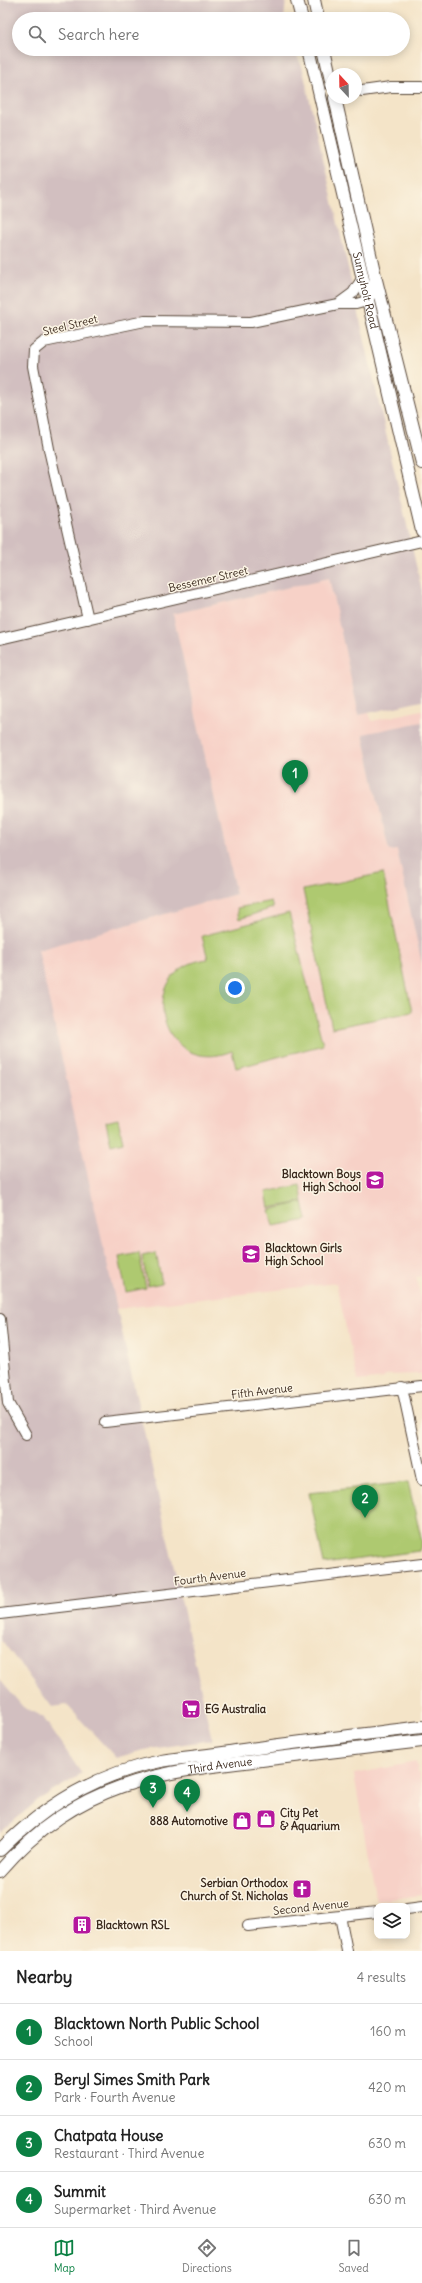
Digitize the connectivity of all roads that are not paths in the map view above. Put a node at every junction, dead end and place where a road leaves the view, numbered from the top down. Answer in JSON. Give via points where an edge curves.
{"nodes":[{"id":1,"x":297,"y":0,"type":"edge"},
{"id":2,"x":314,"y":0,"type":"edge"},
{"id":3,"x":300,"y":12,"type":"edge"},
{"id":4,"x":317,"y":12,"type":"edge"},
{"id":5,"x":311,"y":56,"type":"edge"},
{"id":6,"x":326,"y":56,"type":"edge"},
{"id":7,"x":328,"y":68,"type":"edge"},
{"id":8,"x":422,"y":87,"type":"edge"},
{"id":9,"x":362,"y":91,"type":"dead end"},
{"id":10,"x":336,"y":104,"type":"edge"},
{"id":11,"x":375,"y":276,"type":"junction"},
{"id":12,"x":362,"y":279,"type":"junction"},
{"id":13,"x":367,"y":301,"type":"junction"},
{"id":14,"x":338,"y":304,"type":"junction"},
{"id":15,"x":422,"y":463,"type":"edge"},
{"id":16,"x":422,"y":531,"type":"edge"},
{"id":17,"x":422,"y":541,"type":"edge"},
{"id":18,"x":88,"y":619,"type":"junction"},
{"id":19,"x":0,"y":639,"type":"edge"},
{"id":20,"x":0,"y":1319,"type":"edge"},
{"id":21,"x":422,"y":1386,"type":"edge"},
{"id":22,"x":402,"y":1387,"type":"junction"},
{"id":23,"x":106,"y":1422,"type":"dead end"},
{"id":24,"x":26,"y":1434,"type":"dead end"},
{"id":25,"x":422,"y":1480,"type":"edge"},
{"id":26,"x":422,"y":1564,"type":"edge"},
{"id":27,"x":0,"y":1614,"type":"edge"},
{"id":28,"x":422,"y":1727,"type":"edge"},
{"id":29,"x":422,"y":1741,"type":"edge"},
{"id":30,"x":0,"y":1850,"type":"edge"},
{"id":31,"x":0,"y":1871,"type":"edge"},
{"id":32,"x":422,"y":1907,"type":"edge"},
{"id":33,"x":410,"y":1909,"type":"edge"},
{"id":34,"x":374,"y":1912,"type":"edge"},
{"id":35,"x":340,"y":1916,"type":"junction"},
{"id":36,"x":248,"y":1926,"type":"dead end"},
{"id":37,"x":347,"y":1951,"type":"edge"}],
"edges":[{"from":1,"to":3,"type":"main road"},
{"from":2,"to":4,"type":"main road"},
{"from":5,"to":12,"type":"main road","name":"Sunnyholt Road"},
{"from":6,"to":7,"type":"main road"},
{"from":8,"to":9,"type":"street","via":[[391,87]]},
{"from":10,"to":11,"type":"main road","name":"Sunnyholt Road"},
{"from":11,"to":13,"type":"street","via":[[373,292]]},
{"from":11,"to":15,"type":"main road","name":"Sunnyholt Road"},
{"from":12,"to":13,"type":"main road","name":"Sunnyholt Road"},
{"from":12,"to":14,"type":"street","name":"Steel Street","via":[[353,293]]},
{"from":13,"to":14,"type":"street","name":"Steel Street","via":[[349,306]]},
{"from":13,"to":16,"type":"main road","name":"Sunnyholt Road"},
{"from":14,"to":18,"type":"street","name":"Steel Street","via":[[250,322],[132,322],[44,342],[34,350],[33,366],[50,454]]},
{"from":17,"to":18,"type":"street","name":"Bessemer Street"},
{"from":18,"to":19,"type":"street","name":"Bessemer Street"},
{"from":20,"to":24,"type":"street","via":[[8,1403]]},
{"from":21,"to":22,"type":"street","name":"Fifth Avenue"},
{"from":22,"to":23,"type":"street","name":"Fifth Avenue"},
{"from":22,"to":25,"type":"street"},
{"from":26,"to":27,"type":"street","name":"Fourth Avenue"},
{"from":28,"to":30,"type":"main road","name":"Third Avenue","via":[[176,1759],[135,1768],[105,1778],[64,1799],[36,1817]]},
{"from":29,"to":31,"type":"main road","name":"Third Avenue","via":[[198,1767],[144,1778],[94,1797],[54,1821]]},
{"from":32,"to":33,"type":"street"},
{"from":34,"to":35,"type":"street","name":"Second Avenue"},
{"from":35,"to":36,"type":"street","name":"Second Avenue"},
{"from":35,"to":37,"type":"street"}]}
